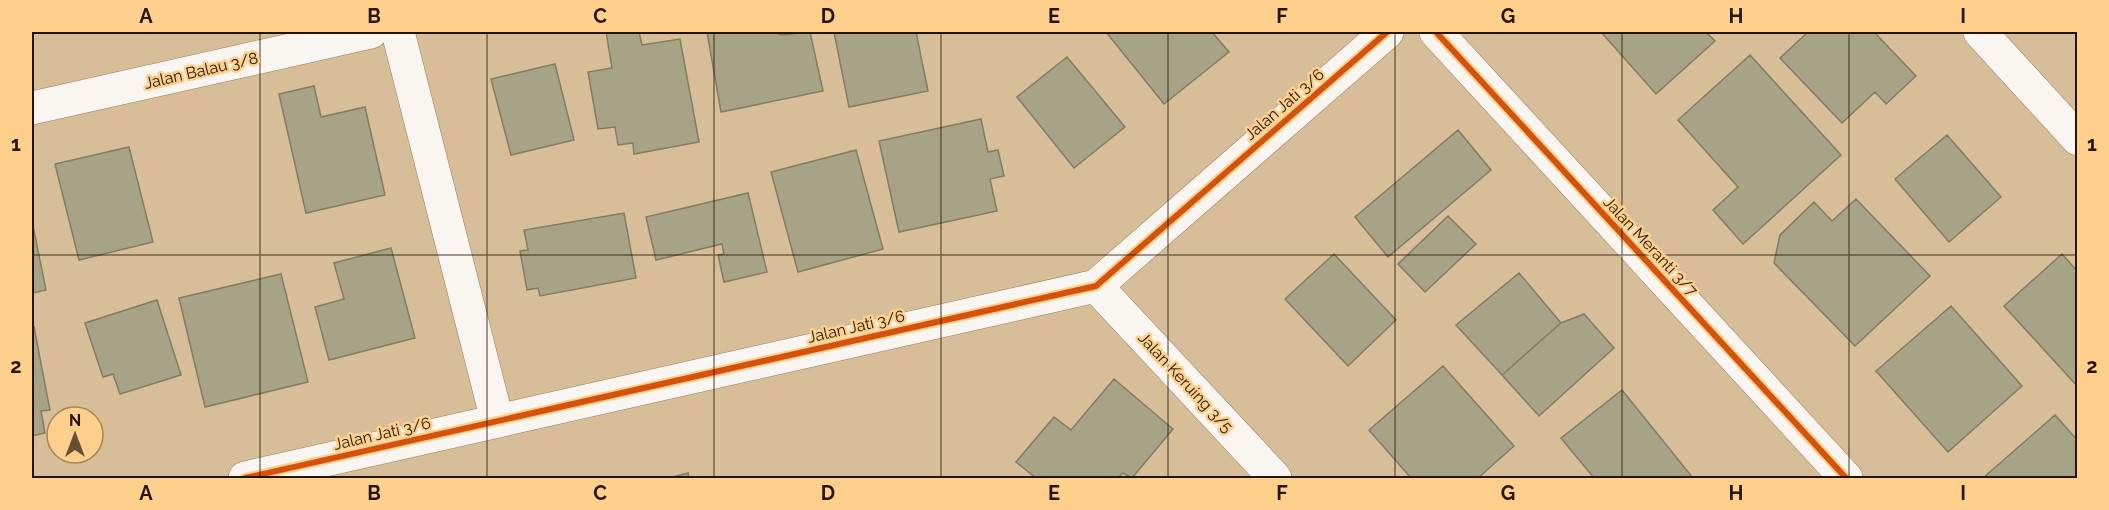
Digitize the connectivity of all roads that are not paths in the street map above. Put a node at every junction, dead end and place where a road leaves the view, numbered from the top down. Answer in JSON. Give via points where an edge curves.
{"nodes":[{"id":1,"x":371,"y":32,"type":"edge"},
{"id":2,"x":398,"y":32,"type":"edge"},
{"id":3,"x":1388,"y":32,"type":"edge"},
{"id":4,"x":1436,"y":32,"type":"edge"},
{"id":5,"x":1980,"y":32,"type":"edge"},
{"id":6,"x":32,"y":108,"type":"edge"},
{"id":7,"x":2078,"y":139,"type":"edge"},
{"id":8,"x":1096,"y":286,"type":"junction"},
{"id":9,"x":497,"y":420,"type":"junction"},
{"id":10,"x":245,"y":478,"type":"edge"},
{"id":11,"x":1275,"y":478,"type":"edge"},
{"id":12,"x":1846,"y":478,"type":"edge"}],
"edges":[{"from":1,"to":6,"type":"street","name":"Jalan Balau 3/8"},
{"from":2,"to":9,"type":"street"},
{"from":3,"to":8,"type":"street","name":"Jalan Jati 3/6"},
{"from":4,"to":12,"type":"street","name":"Jalan Meranti 3/7"},
{"from":5,"to":7,"type":"street"},
{"from":8,"to":9,"type":"street","name":"Jalan Jati 3/6"},
{"from":8,"to":11,"type":"street","name":"Jalan Keruing 3/5"},
{"from":9,"to":10,"type":"street","name":"Jalan Jati 3/6"}]}
